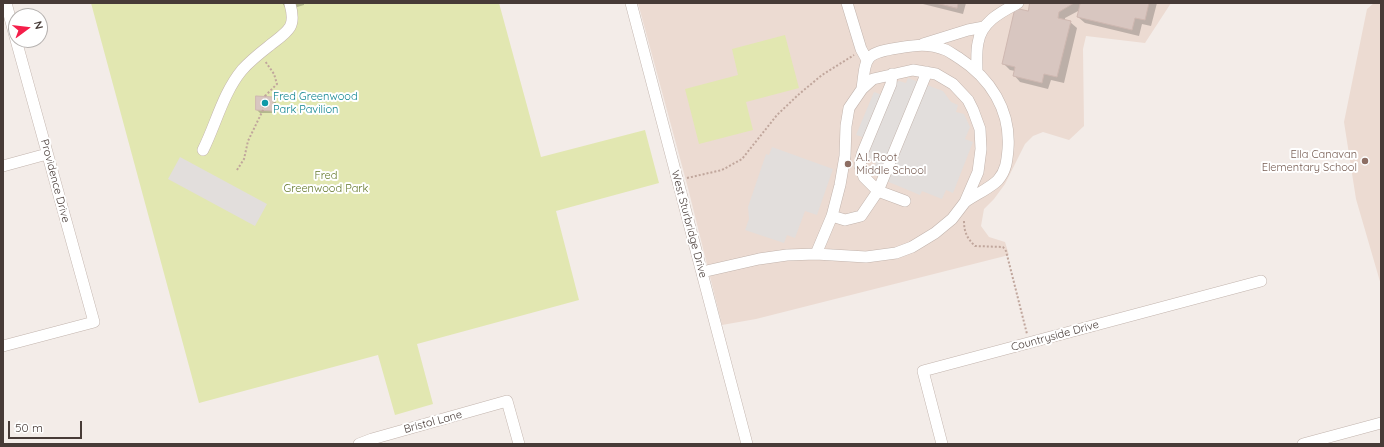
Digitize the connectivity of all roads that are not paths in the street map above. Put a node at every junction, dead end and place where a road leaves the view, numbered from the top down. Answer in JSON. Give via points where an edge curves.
{"nodes":[{"id":1,"x":631,"y":3,"type":"edge"},
{"id":2,"x":847,"y":3,"type":"edge"},
{"id":3,"x":1018,"y":3,"type":"edge"},
{"id":4,"x":290,"y":4,"type":"edge"},
{"id":5,"x":984,"y":27,"type":"junction"},
{"id":6,"x":921,"y":44,"type":"junction"},
{"id":7,"x":18,"y":48,"type":"edge"},
{"id":8,"x":868,"y":60,"type":"junction"},
{"id":9,"x":927,"y":72,"type":"junction"},
{"id":10,"x":977,"y":72,"type":"junction"},
{"id":11,"x":892,"y":74,"type":"junction"},
{"id":12,"x":862,"y":89,"type":"junction"},
{"id":13,"x":203,"y":150,"type":"dead end"},
{"id":14,"x":48,"y":154,"type":"junction"},
{"id":15,"x":3,"y":166,"type":"edge"},
{"id":16,"x":878,"y":191,"type":"junction"},
{"id":17,"x":905,"y":201,"type":"dead end"},
{"id":18,"x":965,"y":202,"type":"junction"},
{"id":19,"x":832,"y":216,"type":"junction"},
{"id":20,"x":816,"y":254,"type":"junction"},
{"id":21,"x":702,"y":272,"type":"junction"},
{"id":22,"x":1261,"y":281,"type":"dead end"},
{"id":23,"x":3,"y":346,"type":"edge"},
{"id":24,"x":1381,"y":423,"type":"edge"},
{"id":25,"x":1315,"y":442,"type":"edge"},
{"id":26,"x":360,"y":444,"type":"edge"},
{"id":27,"x":519,"y":444,"type":"edge"},
{"id":28,"x":747,"y":444,"type":"edge"},
{"id":29,"x":942,"y":444,"type":"edge"},
{"id":30,"x":1303,"y":444,"type":"edge"}],
"edges":[{"from":1,"to":21,"type":"street","name":"West Sturbridge Drive"},
{"from":2,"to":8,"type":"street","via":[[861,49]]},
{"from":3,"to":5,"type":"street","via":[[998,14]]},
{"from":4,"to":13,"type":"street","via":[[293,20],[290,28],[233,82]]},
{"from":5,"to":6,"type":"street"},
{"from":5,"to":10,"type":"street","via":[[978,43]]},
{"from":6,"to":8,"type":"street","via":[[882,50]]},
{"from":6,"to":10,"type":"street","via":[[946,50]]},
{"from":7,"to":14,"type":"street","name":"Providence Drive"},
{"from":8,"to":12,"type":"street","via":[[865,64]]},
{"from":9,"to":11,"type":"street","via":[[913,70]]},
{"from":9,"to":16,"type":"street"},
{"from":9,"to":18,"type":"street","via":[[953,84],[968,100],[980,129],[978,172]]},
{"from":10,"to":18,"type":"street","via":[[990,86],[1004,112],[1009,139],[1007,166],[997,180]]},
{"from":11,"to":12,"type":"street","via":[[873,79]]},
{"from":11,"to":16,"type":"street","via":[[892,84],[862,154],[860,166],[864,177]]},
{"from":12,"to":19,"type":"street","via":[[849,108],[845,156]]},
{"from":14,"to":15,"type":"street"},
{"from":14,"to":23,"type":"street","name":"Providence Drive","via":[[94,322]]},
{"from":16,"to":17,"type":"street"},
{"from":16,"to":19,"type":"street","via":[[861,216],[845,220]]},
{"from":18,"to":20,"type":"street","via":[[952,219],[935,233],[896,253],[866,257]]},
{"from":19,"to":20,"type":"street"},
{"from":20,"to":21,"type":"street","via":[[759,259]]},
{"from":21,"to":28,"type":"street","name":"West Sturbridge Drive"},
{"from":22,"to":29,"type":"street","name":"Countryside Drive","via":[[923,371]]},
{"from":24,"to":25,"type":"street"},
{"from":25,"to":30,"type":"street"},
{"from":26,"to":27,"type":"street","name":"Bristol Lane","via":[[507,401]]}]}
